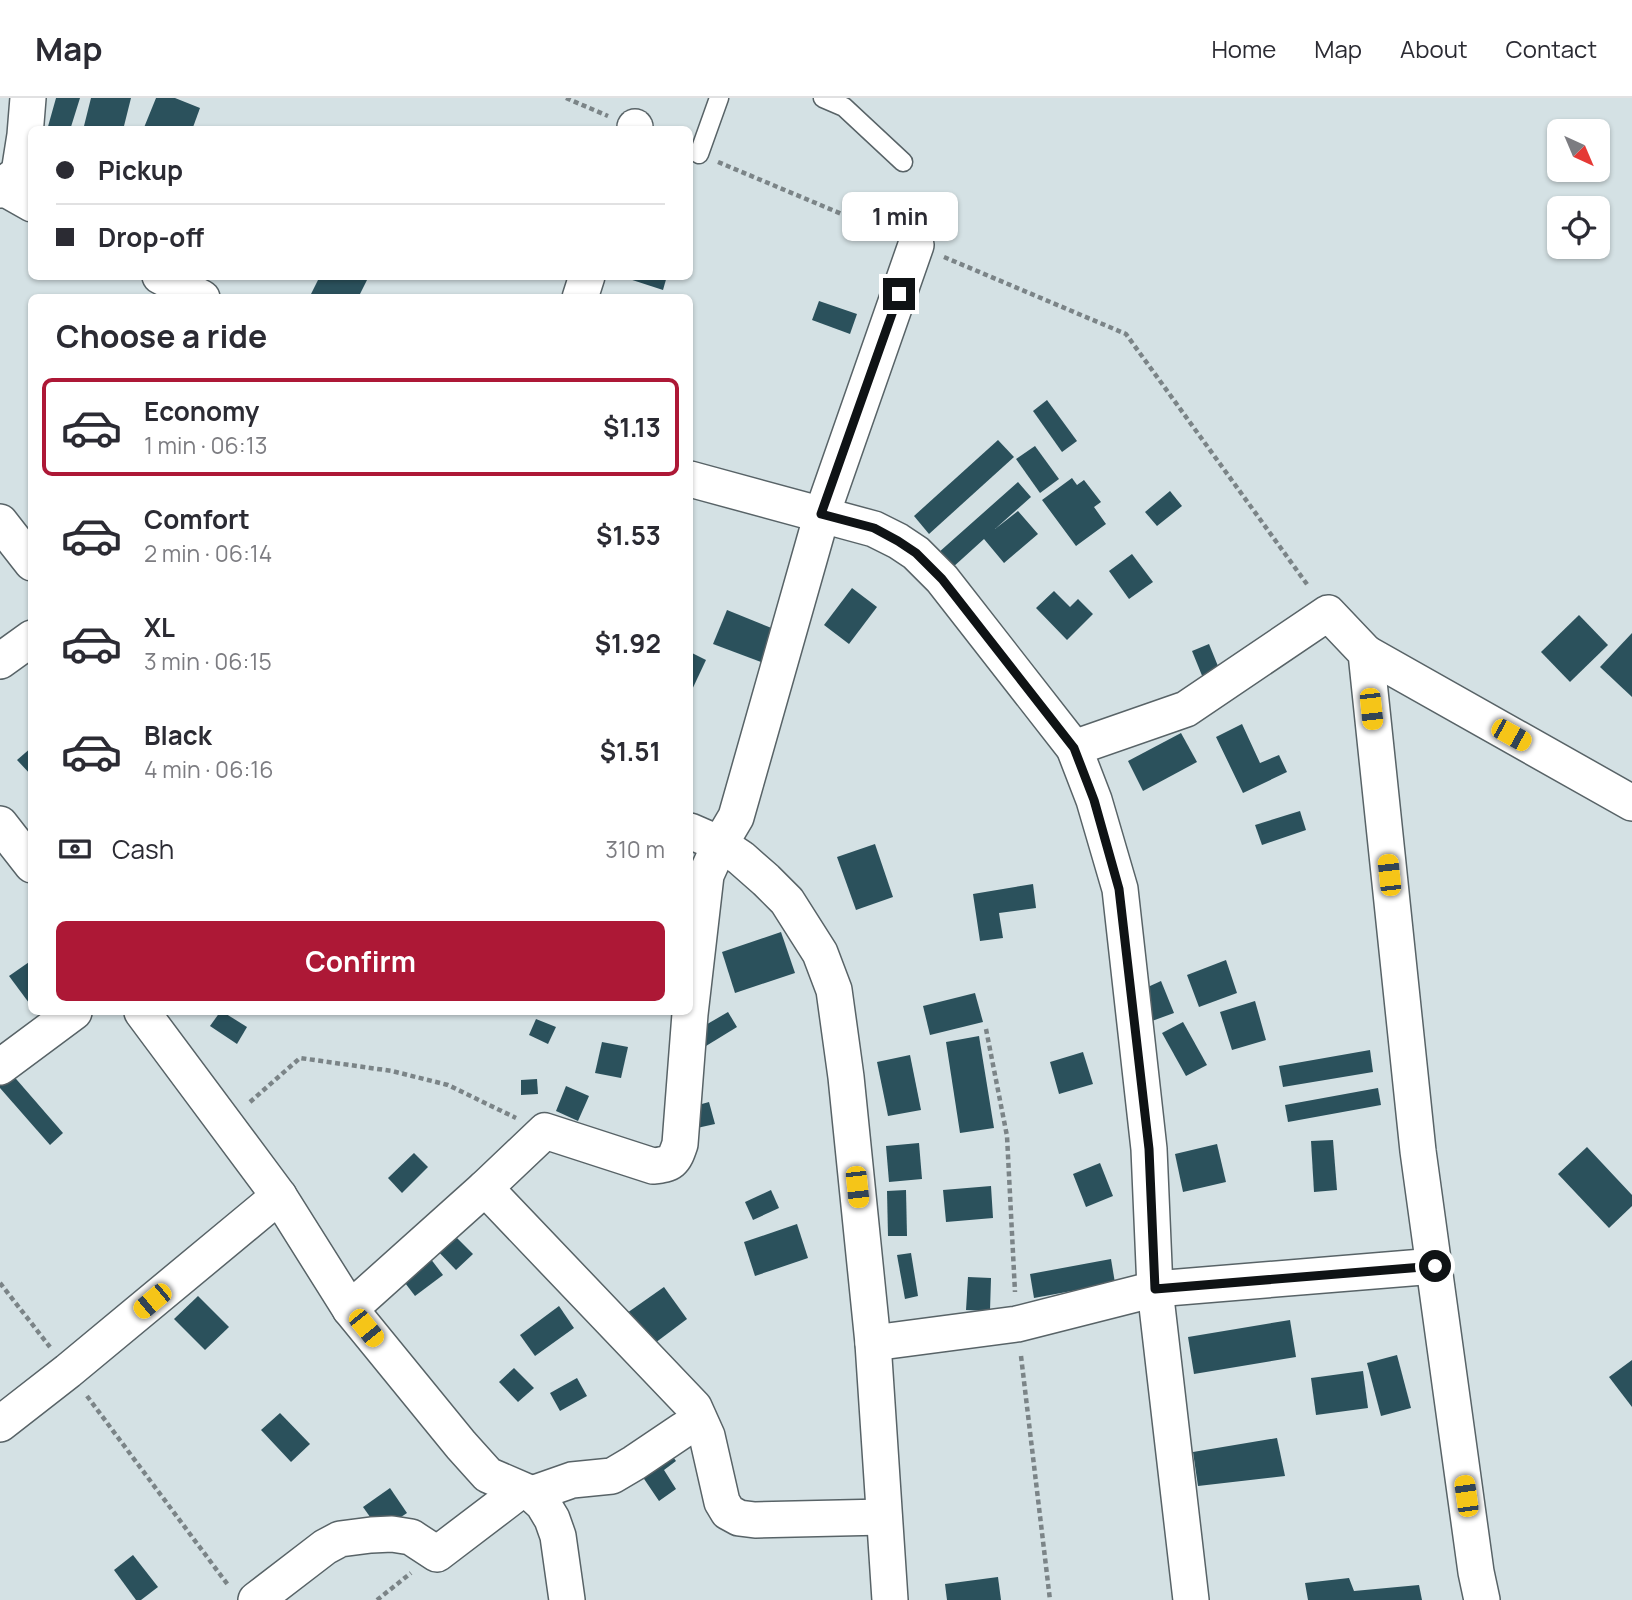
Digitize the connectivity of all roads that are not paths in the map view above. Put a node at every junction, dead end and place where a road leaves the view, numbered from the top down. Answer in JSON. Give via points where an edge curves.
{"nodes":[{"id":1,"x":28,"y":98,"type":"edge"},
{"id":2,"x":719,"y":98,"type":"edge"},
{"id":3,"x":823,"y":98,"type":"edge"},
{"id":4,"x":699,"y":154,"type":"road end"},
{"id":5,"x":903,"y":162,"type":"dead end"},
{"id":6,"x":0,"y":187,"type":"edge"},
{"id":7,"x":28,"y":202,"type":"edge"},
{"id":8,"x":916,"y":245,"type":"road end"},
{"id":9,"x":168,"y":280,"type":"edge"},
{"id":10,"x":194,"y":294,"type":"edge"},
{"id":11,"x":693,"y":479,"type":"edge"},
{"id":12,"x":821,"y":514,"type":"junction"},
{"id":13,"x":0,"y":522,"type":"edge"},
{"id":14,"x":28,"y":558,"type":"edge"},
{"id":15,"x":28,"y":641,"type":"edge"},
{"id":16,"x":1366,"y":653,"type":"junction"},
{"id":17,"x":0,"y":661,"type":"edge"},
{"id":18,"x":1074,"y":748,"type":"junction"},
{"id":19,"x":1632,"y":803,"type":"edge"},
{"id":20,"x":0,"y":824,"type":"edge"},
{"id":21,"x":705,"y":838,"type":"edge"},
{"id":22,"x":28,"y":860,"type":"edge"},
{"id":23,"x":693,"y":988,"type":"edge"},
{"id":24,"x":70,"y":1015,"type":"edge"},
{"id":25,"x":144,"y":1015,"type":"edge"},
{"id":26,"x":690,"y":1015,"type":"edge"},
{"id":27,"x":0,"y":1067,"type":"edge"},
{"id":28,"x":485,"y":1188,"type":"junction"},
{"id":29,"x":279,"y":1196,"type":"junction"},
{"id":30,"x":1435,"y":1266,"type":"junction"},
{"id":31,"x":1155,"y":1289,"type":"junction"},
{"id":32,"x":350,"y":1309,"type":"junction"},
{"id":33,"x":873,"y":1343,"type":"junction"},
{"id":34,"x":0,"y":1424,"type":"edge"},
{"id":35,"x":683,"y":1430,"type":"dead end"},
{"id":36,"x":527,"y":1492,"type":"junction"},
{"id":37,"x":884,"y":1517,"type":"junction"},
{"id":38,"x":243,"y":1595,"type":"edge"},
{"id":39,"x":567,"y":1600,"type":"edge"},
{"id":40,"x":890,"y":1600,"type":"edge"},
{"id":41,"x":1191,"y":1600,"type":"edge"},
{"id":42,"x":1482,"y":1600,"type":"edge"}],
"edges":[{"from":1,"to":6,"type":"street","via":[[19,173]]},
{"from":2,"to":4,"type":"lane"},
{"from":3,"to":5,"type":"lane","via":[[844,107]]},
{"from":6,"to":7,"type":"street"},
{"from":8,"to":12,"type":"street"},
{"from":9,"to":10,"type":"street"},
{"from":11,"to":12,"type":"street"},
{"from":12,"to":18,"type":"street","via":[[874,528],[916,553],[942,579]]},
{"from":12,"to":21,"type":"street","via":[[736,817]]},
{"from":13,"to":14,"type":"street"},
{"from":15,"to":17,"type":"street"},
{"from":16,"to":18,"type":"street","via":[[1328,613],[1186,709]]},
{"from":16,"to":19,"type":"street"},
{"from":16,"to":30,"type":"street","via":[[1417,1138]]},
{"from":18,"to":31,"type":"street","via":[[1119,889],[1149,1149]]},
{"from":20,"to":22,"type":"street"},
{"from":21,"to":23,"type":"street","via":[[706,875]]},
{"from":21,"to":33,"type":"street","via":[[741,858],[787,901],[820,953],[834,990]]},
{"from":24,"to":27,"type":"street"},
{"from":25,"to":29,"type":"street"},
{"from":26,"to":28,"type":"street","via":[[680,1144],[668,1164],[653,1166],[545,1131]]},
{"from":28,"to":32,"type":"street"},
{"from":28,"to":37,"type":"street","via":[[694,1407],[728,1512],[755,1520]]},
{"from":29,"to":32,"type":"street"},
{"from":29,"to":34,"type":"street"},
{"from":30,"to":31,"type":"street"},
{"from":30,"to":42,"type":"street"},
{"from":31,"to":33,"type":"street","via":[[1017,1324]]},
{"from":31,"to":41,"type":"street"},
{"from":32,"to":36,"type":"street","via":[[488,1475]]},
{"from":33,"to":37,"type":"street"},
{"from":35,"to":36,"type":"street","via":[[612,1476]]},
{"from":36,"to":38,"type":"street","via":[[437,1553],[411,1536],[340,1539]]},
{"from":36,"to":39,"type":"street","via":[[543,1504],[552,1519]]},
{"from":37,"to":40,"type":"street"}]}
